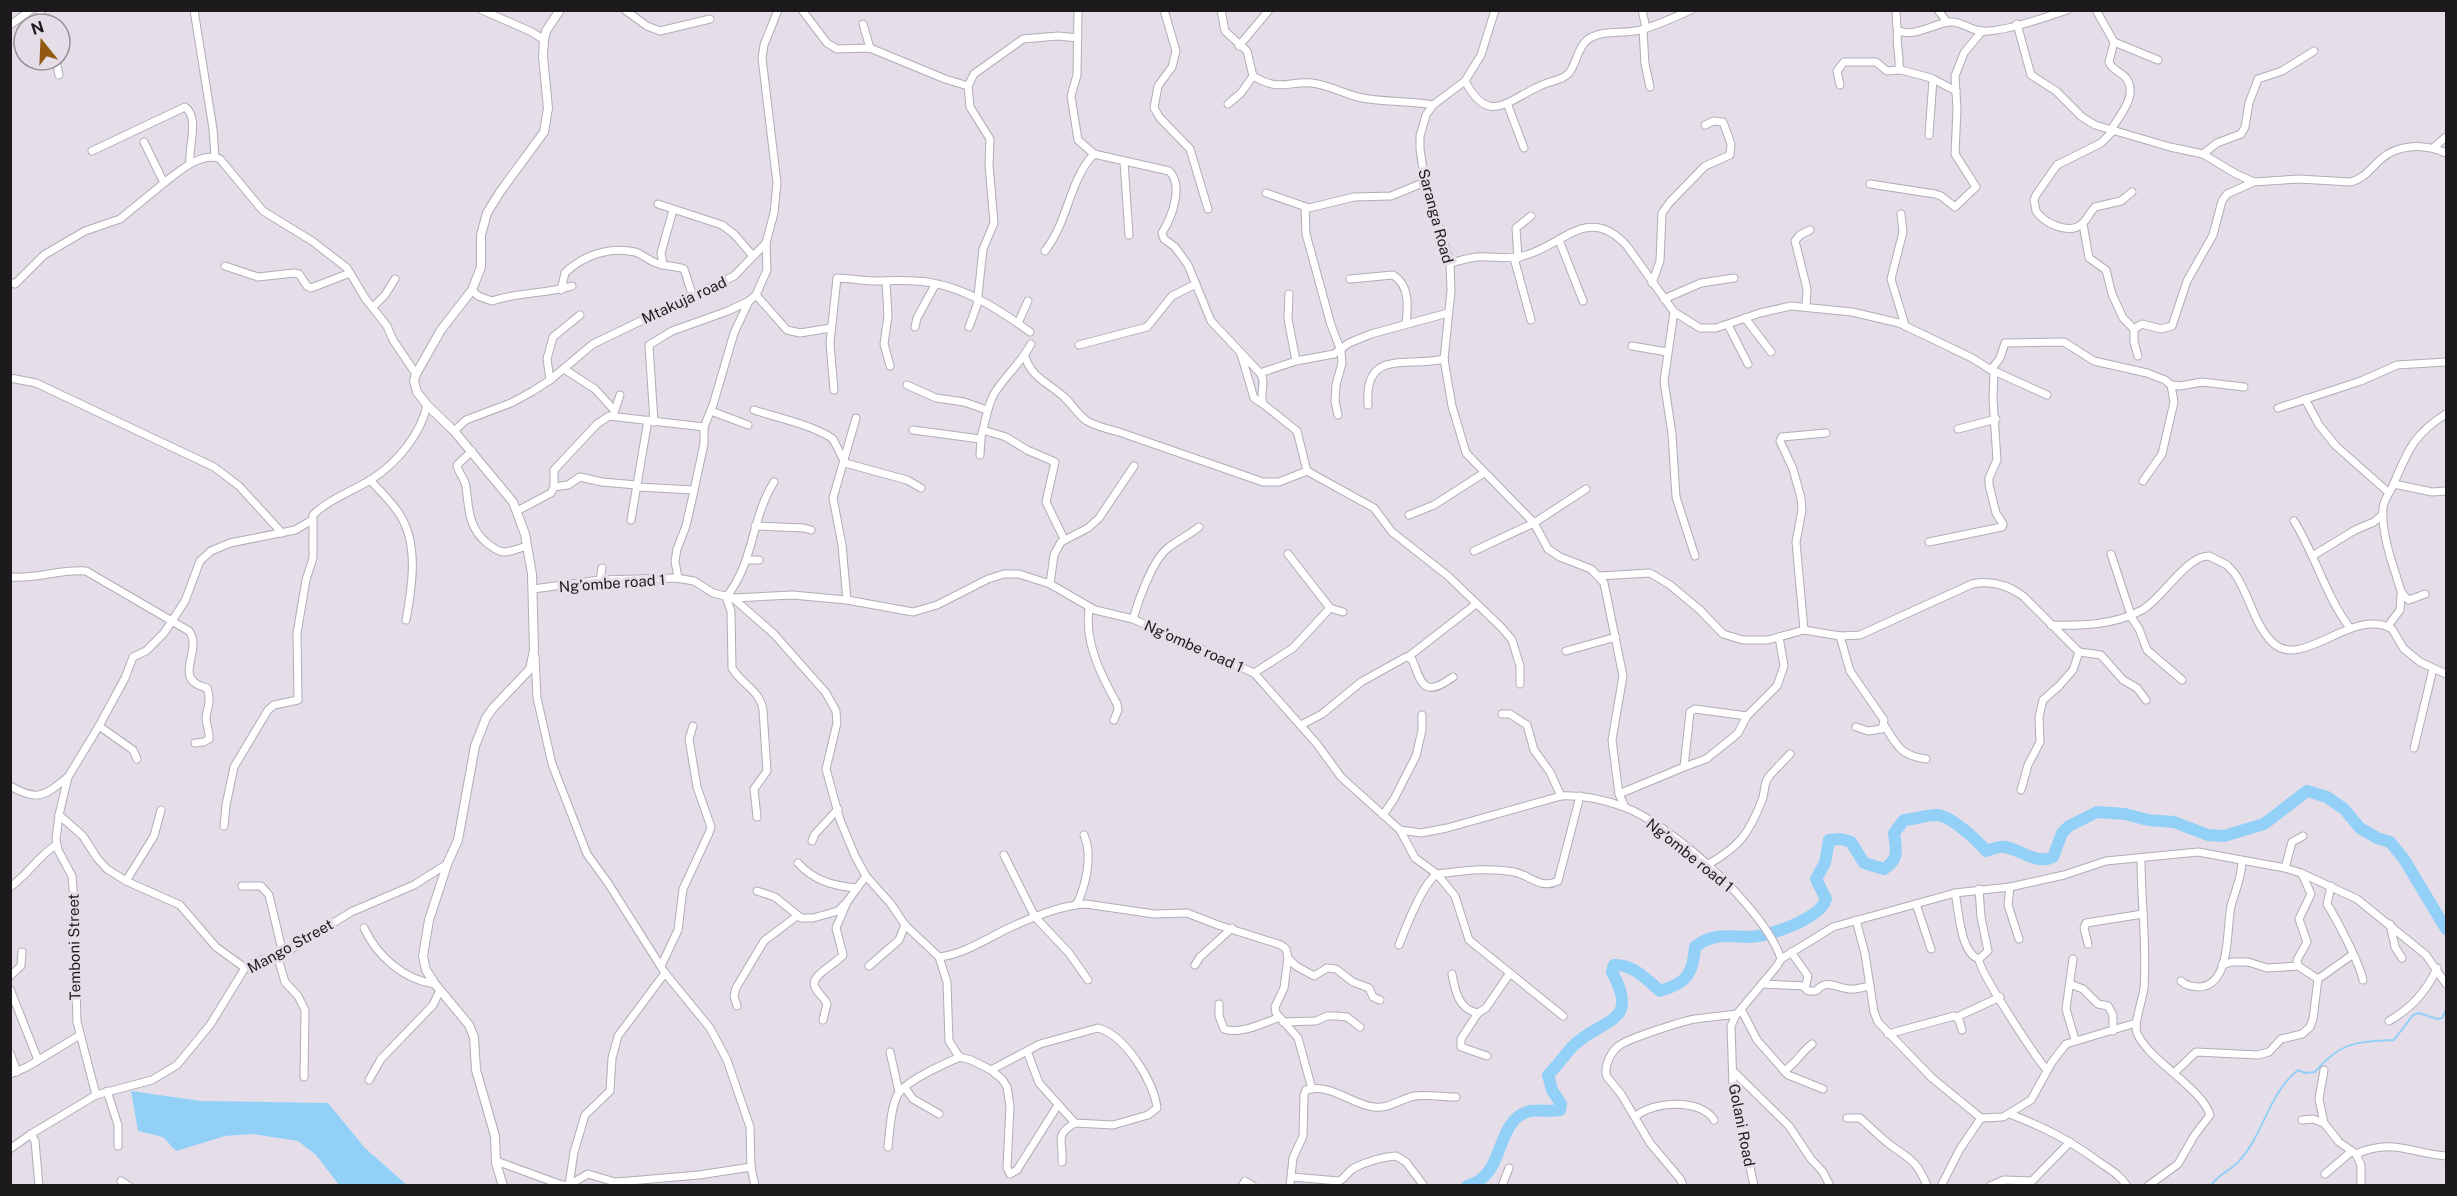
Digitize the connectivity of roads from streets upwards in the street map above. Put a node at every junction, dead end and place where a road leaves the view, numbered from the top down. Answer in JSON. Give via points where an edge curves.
{"nodes":[{"id":1,"x":31,"y":10,"type":"edge"},
{"id":2,"x":194,"y":10,"type":"edge"},
{"id":3,"x":482,"y":10,"type":"edge"},
{"id":4,"x":560,"y":10,"type":"edge"},
{"id":5,"x":625,"y":10,"type":"edge"},
{"id":6,"x":778,"y":10,"type":"edge"},
{"id":7,"x":802,"y":10,"type":"edge"},
{"id":8,"x":1078,"y":10,"type":"edge"},
{"id":9,"x":1164,"y":10,"type":"edge"},
{"id":10,"x":1221,"y":10,"type":"edge"},
{"id":11,"x":1269,"y":10,"type":"edge"},
{"id":12,"x":1495,"y":10,"type":"edge"},
{"id":13,"x":1642,"y":10,"type":"edge"},
{"id":14,"x":1691,"y":10,"type":"edge"},
{"id":15,"x":1896,"y":10,"type":"edge"},
{"id":16,"x":1938,"y":10,"type":"edge"},
{"id":17,"x":2067,"y":10,"type":"edge"},
{"id":18,"x":2096,"y":10,"type":"edge"},
{"id":19,"x":710,"y":19,"type":"dead end"},
{"id":20,"x":1947,"y":22,"type":"junction"},
{"id":21,"x":862,"y":24,"type":"dead end"},
{"id":22,"x":2017,"y":24,"type":"junction"},
{"id":23,"x":10,"y":25,"type":"edge"},
{"id":24,"x":1645,"y":29,"type":"junction"},
{"id":25,"x":1898,"y":31,"type":"junction"},
{"id":26,"x":1982,"y":31,"type":"junction"},
{"id":27,"x":1078,"y":38,"type":"junction"},
{"id":28,"x":544,"y":40,"type":"junction"},
{"id":29,"x":2114,"y":42,"type":"junction"},
{"id":30,"x":1239,"y":46,"type":"junction"},
{"id":31,"x":870,"y":48,"type":"junction"},
{"id":32,"x":2314,"y":51,"type":"dead end"},
{"id":33,"x":2158,"y":60,"type":"dead end"},
{"id":34,"x":1901,"y":70,"type":"junction"},
{"id":35,"x":58,"y":72,"type":"edge"},
{"id":36,"x":59,"y":75,"type":"dead end"},
{"id":37,"x":1254,"y":76,"type":"junction"},
{"id":38,"x":1933,"y":79,"type":"junction"},
{"id":39,"x":1465,"y":81,"type":"junction"},
{"id":40,"x":1840,"y":85,"type":"dead end"},
{"id":41,"x":968,"y":86,"type":"junction"},
{"id":42,"x":1650,"y":87,"type":"dead end"},
{"id":43,"x":1956,"y":91,"type":"junction"},
{"id":44,"x":1507,"y":103,"type":"junction"},
{"id":45,"x":1228,"y":104,"type":"dead end"},
{"id":46,"x":1432,"y":105,"type":"junction"},
{"id":47,"x":1705,"y":125,"type":"dead end"},
{"id":48,"x":2112,"y":130,"type":"junction"},
{"id":49,"x":1929,"y":135,"type":"dead end"},
{"id":50,"x":2446,"y":137,"type":"edge"},
{"id":51,"x":144,"y":142,"type":"dead end"},
{"id":52,"x":1524,"y":148,"type":"dead end"},
{"id":53,"x":2433,"y":148,"type":"junction"},
{"id":54,"x":92,"y":151,"type":"dead end"},
{"id":55,"x":2446,"y":153,"type":"edge"},
{"id":56,"x":1094,"y":154,"type":"junction"},
{"id":57,"x":2203,"y":154,"type":"junction"},
{"id":58,"x":215,"y":157,"type":"junction"},
{"id":59,"x":1124,"y":162,"type":"junction"},
{"id":60,"x":190,"y":163,"type":"junction"},
{"id":61,"x":1425,"y":182,"type":"junction"},
{"id":62,"x":2254,"y":182,"type":"junction"},
{"id":63,"x":164,"y":183,"type":"junction"},
{"id":64,"x":1870,"y":184,"type":"dead end"},
{"id":65,"x":2133,"y":192,"type":"dead end"},
{"id":66,"x":1266,"y":193,"type":"dead end"},
{"id":67,"x":658,"y":204,"type":"dead end"},
{"id":68,"x":1305,"y":208,"type":"junction"},
{"id":69,"x":1208,"y":209,"type":"dead end"},
{"id":70,"x":673,"y":210,"type":"junction"},
{"id":71,"x":1901,"y":214,"type":"dead end"},
{"id":72,"x":1531,"y":216,"type":"dead end"},
{"id":73,"x":2083,"y":224,"type":"junction"},
{"id":74,"x":1810,"y":230,"type":"dead end"},
{"id":75,"x":1129,"y":235,"type":"dead end"},
{"id":76,"x":1559,"y":240,"type":"junction"},
{"id":77,"x":766,"y":243,"type":"junction"},
{"id":78,"x":1045,"y":251,"type":"dead end"},
{"id":79,"x":753,"y":256,"type":"junction"},
{"id":80,"x":1516,"y":258,"type":"junction"},
{"id":81,"x":1450,"y":264,"type":"junction"},
{"id":82,"x":663,"y":265,"type":"junction"},
{"id":83,"x":225,"y":266,"type":"dead end"},
{"id":84,"x":350,"y":273,"type":"junction"},
{"id":85,"x":1734,"y":278,"type":"dead end"},
{"id":86,"x":395,"y":279,"type":"dead end"},
{"id":87,"x":1350,"y":279,"type":"dead end"},
{"id":88,"x":886,"y":281,"type":"junction"},
{"id":89,"x":10,"y":282,"type":"edge"},
{"id":90,"x":1652,"y":283,"type":"junction"},
{"id":91,"x":1196,"y":284,"type":"junction"},
{"id":92,"x":935,"y":285,"type":"junction"},
{"id":93,"x":572,"y":286,"type":"dead end"},
{"id":94,"x":472,"y":290,"type":"junction"},
{"id":95,"x":561,"y":290,"type":"junction"},
{"id":96,"x":1289,"y":294,"type":"dead end"},
{"id":97,"x":756,"y":295,"type":"junction"},
{"id":98,"x":693,"y":297,"type":"junction"},
{"id":99,"x":978,"y":298,"type":"junction"},
{"id":100,"x":1664,"y":299,"type":"junction"},
{"id":101,"x":749,"y":301,"type":"junction"},
{"id":102,"x":1028,"y":301,"type":"dead end"},
{"id":103,"x":1583,"y":301,"type":"dead end"},
{"id":104,"x":1806,"y":306,"type":"junction"},
{"id":105,"x":373,"y":307,"type":"junction"},
{"id":106,"x":1674,"y":312,"type":"junction"},
{"id":107,"x":1448,"y":313,"type":"junction"},
{"id":108,"x":580,"y":315,"type":"dead end"},
{"id":109,"x":1745,"y":318,"type":"junction"},
{"id":110,"x":1531,"y":320,"type":"dead end"},
{"id":111,"x":1018,"y":323,"type":"junction"},
{"id":112,"x":1406,"y":324,"type":"junction"},
{"id":113,"x":1728,"y":325,"type":"junction"},
{"id":114,"x":1905,"y":326,"type":"junction"},
{"id":115,"x":915,"y":327,"type":"dead end"},
{"id":116,"x":969,"y":327,"type":"dead end"},
{"id":117,"x":831,"y":328,"type":"junction"},
{"id":118,"x":2134,"y":329,"type":"junction"},
{"id":119,"x":1030,"y":332,"type":"dead end"},
{"id":120,"x":1031,"y":344,"type":"dead end"},
{"id":121,"x":1078,"y":345,"type":"dead end"},
{"id":122,"x":1632,"y":346,"type":"dead end"},
{"id":123,"x":1341,"y":351,"type":"junction"},
{"id":124,"x":1667,"y":352,"type":"junction"},
{"id":125,"x":1771,"y":352,"type":"dead end"},
{"id":126,"x":1240,"y":354,"type":"junction"},
{"id":127,"x":1025,"y":356,"type":"junction"},
{"id":128,"x":2138,"y":356,"type":"dead end"},
{"id":129,"x":1444,"y":359,"type":"junction"},
{"id":130,"x":1296,"y":361,"type":"junction"},
{"id":131,"x":2446,"y":362,"type":"edge"},
{"id":132,"x":1748,"y":364,"type":"dead end"},
{"id":133,"x":890,"y":366,"type":"dead end"},
{"id":134,"x":564,"y":369,"type":"junction"},
{"id":135,"x":1992,"y":370,"type":"junction"},
{"id":136,"x":1260,"y":373,"type":"junction"},
{"id":137,"x":416,"y":374,"type":"junction"},
{"id":138,"x":10,"y":378,"type":"edge"},
{"id":139,"x":550,"y":380,"type":"junction"},
{"id":140,"x":907,"y":385,"type":"dead end"},
{"id":141,"x":2171,"y":385,"type":"junction"},
{"id":142,"x":2244,"y":387,"type":"dead end"},
{"id":143,"x":834,"y":390,"type":"dead end"},
{"id":144,"x":620,"y":395,"type":"dead end"},
{"id":145,"x":2047,"y":395,"type":"dead end"},
{"id":146,"x":2305,"y":399,"type":"junction"},
{"id":147,"x":1263,"y":404,"type":"junction"},
{"id":148,"x":427,"y":405,"type":"junction"},
{"id":149,"x":1368,"y":405,"type":"dead end"},
{"id":150,"x":2278,"y":408,"type":"dead end"},
{"id":151,"x":754,"y":410,"type":"dead end"},
{"id":152,"x":987,"y":410,"type":"junction"},
{"id":153,"x":711,"y":411,"type":"junction"},
{"id":154,"x":614,"y":413,"type":"junction"},
{"id":155,"x":2446,"y":414,"type":"edge"},
{"id":156,"x":1338,"y":415,"type":"dead end"},
{"id":157,"x":856,"y":418,"type":"dead end"},
{"id":158,"x":1996,"y":419,"type":"junction"},
{"id":159,"x":651,"y":421,"type":"junction"},
{"id":160,"x":747,"y":425,"type":"dead end"},
{"id":161,"x":704,"y":428,"type":"junction"},
{"id":162,"x":1958,"y":429,"type":"dead end"},
{"id":163,"x":913,"y":430,"type":"dead end"},
{"id":164,"x":454,"y":431,"type":"junction"},
{"id":165,"x":1826,"y":432,"type":"dead end"},
{"id":166,"x":982,"y":434,"type":"junction"},
{"id":167,"x":471,"y":451,"type":"junction"},
{"id":168,"x":980,"y":454,"type":"dead end"},
{"id":169,"x":845,"y":463,"type":"junction"},
{"id":170,"x":1134,"y":466,"type":"dead end"},
{"id":171,"x":1307,"y":471,"type":"junction"},
{"id":172,"x":1484,"y":473,"type":"junction"},
{"id":173,"x":370,"y":480,"type":"junction"},
{"id":174,"x":2143,"y":481,"type":"dead end"},
{"id":175,"x":774,"y":482,"type":"dead end"},
{"id":176,"x":2394,"y":484,"type":"junction"},
{"id":177,"x":637,"y":486,"type":"junction"},
{"id":178,"x":554,"y":487,"type":"junction"},
{"id":179,"x":921,"y":488,"type":"dead end"},
{"id":180,"x":1586,"y":489,"type":"dead end"},
{"id":181,"x":694,"y":490,"type":"junction"},
{"id":182,"x":2446,"y":491,"type":"edge"},
{"id":183,"x":2388,"y":492,"type":"junction"},
{"id":184,"x":518,"y":512,"type":"junction"},
{"id":185,"x":2383,"y":514,"type":"junction"},
{"id":186,"x":1409,"y":515,"type":"dead end"},
{"id":187,"x":312,"y":520,"type":"junction"},
{"id":188,"x":632,"y":520,"type":"dead end"},
{"id":189,"x":2294,"y":521,"type":"dead end"},
{"id":190,"x":1534,"y":523,"type":"junction"},
{"id":191,"x":755,"y":526,"type":"junction"},
{"id":192,"x":1199,"y":527,"type":"dead end"},
{"id":193,"x":811,"y":530,"type":"dead end"},
{"id":194,"x":282,"y":533,"type":"junction"},
{"id":195,"x":1064,"y":539,"type":"junction"},
{"id":196,"x":1929,"y":542,"type":"dead end"},
{"id":197,"x":527,"y":546,"type":"junction"},
{"id":198,"x":1474,"y":551,"type":"dead end"},
{"id":199,"x":1288,"y":554,"type":"dead end"},
{"id":200,"x":2111,"y":554,"type":"dead end"},
{"id":201,"x":2314,"y":555,"type":"junction"},
{"id":202,"x":1695,"y":556,"type":"dead end"},
{"id":203,"x":747,"y":560,"type":"junction"},
{"id":204,"x":759,"y":560,"type":"dead end"},
{"id":205,"x":602,"y":568,"type":"dead end"},
{"id":206,"x":1599,"y":576,"type":"junction"},
{"id":207,"x":10,"y":577,"type":"edge"},
{"id":208,"x":678,"y":578,"type":"junction"},
{"id":209,"x":600,"y":580,"type":"junction"},
{"id":210,"x":1050,"y":584,"type":"junction"},
{"id":211,"x":533,"y":590,"type":"junction"},
{"id":212,"x":2401,"y":594,"type":"junction"},
{"id":213,"x":2425,"y":594,"type":"dead end"},
{"id":214,"x":729,"y":597,"type":"junction"},
{"id":215,"x":847,"y":600,"type":"junction"},
{"id":216,"x":1476,"y":604,"type":"junction"},
{"id":217,"x":1089,"y":608,"type":"junction"},
{"id":218,"x":1330,"y":608,"type":"junction"},
{"id":219,"x":1343,"y":612,"type":"dead end"},
{"id":220,"x":2131,"y":615,"type":"junction"},
{"id":221,"x":1133,"y":619,"type":"junction"},
{"id":222,"x":172,"y":620,"type":"junction"},
{"id":223,"x":406,"y":620,"type":"dead end"},
{"id":224,"x":2050,"y":625,"type":"junction"},
{"id":225,"x":2388,"y":626,"type":"junction"},
{"id":226,"x":2350,"y":628,"type":"junction"},
{"id":227,"x":1804,"y":630,"type":"junction"},
{"id":228,"x":1840,"y":636,"type":"junction"},
{"id":229,"x":1616,"y":637,"type":"junction"},
{"id":230,"x":1779,"y":637,"type":"junction"},
{"id":231,"x":534,"y":650,"type":"junction"},
{"id":232,"x":1566,"y":651,"type":"dead end"},
{"id":233,"x":2079,"y":652,"type":"junction"},
{"id":234,"x":1408,"y":657,"type":"junction"},
{"id":235,"x":2433,"y":669,"type":"junction"},
{"id":236,"x":1254,"y":673,"type":"junction"},
{"id":237,"x":2446,"y":675,"type":"edge"},
{"id":238,"x":1453,"y":677,"type":"dead end"},
{"id":239,"x":2182,"y":680,"type":"dead end"},
{"id":240,"x":1520,"y":684,"type":"dead end"},
{"id":241,"x":2145,"y":700,"type":"dead end"},
{"id":242,"x":1502,"y":714,"type":"dead end"},
{"id":243,"x":1422,"y":715,"type":"dead end"},
{"id":244,"x":1747,"y":716,"type":"junction"},
{"id":245,"x":1114,"y":720,"type":"dead end"},
{"id":246,"x":1301,"y":725,"type":"junction"},
{"id":247,"x":1884,"y":725,"type":"junction"},
{"id":248,"x":99,"y":726,"type":"junction"},
{"id":249,"x":693,"y":726,"type":"dead end"},
{"id":250,"x":1856,"y":727,"type":"dead end"},
{"id":251,"x":195,"y":743,"type":"dead end"},
{"id":252,"x":2414,"y":748,"type":"dead end"},
{"id":253,"x":1790,"y":754,"type":"dead end"},
{"id":254,"x":137,"y":759,"type":"dead end"},
{"id":255,"x":1926,"y":759,"type":"dead end"},
{"id":256,"x":1684,"y":767,"type":"junction"},
{"id":257,"x":68,"y":777,"type":"junction"},
{"id":258,"x":10,"y":786,"type":"edge"},
{"id":259,"x":2021,"y":790,"type":"dead end"},
{"id":260,"x":1619,"y":794,"type":"junction"},
{"id":261,"x":1561,"y":796,"type":"junction"},
{"id":262,"x":1580,"y":796,"type":"junction"},
{"id":263,"x":1625,"y":807,"type":"junction"},
{"id":264,"x":838,"y":809,"type":"junction"},
{"id":265,"x":161,"y":810,"type":"dead end"},
{"id":266,"x":59,"y":815,"type":"junction"},
{"id":267,"x":1383,"y":815,"type":"junction"},
{"id":268,"x":757,"y":817,"type":"dead end"},
{"id":269,"x":224,"y":826,"type":"dead end"},
{"id":270,"x":1400,"y":830,"type":"junction"},
{"id":271,"x":1084,"y":835,"type":"dead end"},
{"id":272,"x":2303,"y":836,"type":"dead end"},
{"id":273,"x":812,"y":841,"type":"dead end"},
{"id":274,"x":56,"y":845,"type":"junction"},
{"id":275,"x":1004,"y":855,"type":"dead end"},
{"id":276,"x":2141,"y":858,"type":"junction"},
{"id":277,"x":2242,"y":861,"type":"junction"},
{"id":278,"x":798,"y":863,"type":"dead end"},
{"id":279,"x":447,"y":864,"type":"junction"},
{"id":280,"x":1707,"y":865,"type":"junction"},
{"id":281,"x":2285,"y":868,"type":"junction"},
{"id":282,"x":2301,"y":873,"type":"junction"},
{"id":283,"x":1437,"y":874,"type":"junction"},
{"id":284,"x":866,"y":876,"type":"junction"},
{"id":285,"x":126,"y":881,"type":"junction"},
{"id":286,"x":242,"y":886,"type":"dead end"},
{"id":287,"x":2331,"y":886,"type":"junction"},
{"id":288,"x":10,"y":887,"type":"edge"},
{"id":289,"x":2010,"y":887,"type":"junction"},
{"id":290,"x":857,"y":888,"type":"junction"},
{"id":291,"x":1979,"y":889,"type":"junction"},
{"id":292,"x":757,"y":891,"type":"dead end"},
{"id":293,"x":1955,"y":893,"type":"junction"},
{"id":294,"x":847,"y":902,"type":"junction"},
{"id":295,"x":1077,"y":904,"type":"junction"},
{"id":296,"x":1916,"y":904,"type":"junction"},
{"id":297,"x":2143,"y":914,"type":"junction"},
{"id":298,"x":797,"y":916,"type":"junction"},
{"id":299,"x":1035,"y":917,"type":"junction"},
{"id":300,"x":1856,"y":921,"type":"junction"},
{"id":301,"x":2390,"y":924,"type":"junction"},
{"id":302,"x":905,"y":925,"type":"junction"},
{"id":303,"x":364,"y":928,"type":"dead end"},
{"id":304,"x":1232,"y":928,"type":"junction"},
{"id":305,"x":2019,"y":939,"type":"dead end"},
{"id":306,"x":2088,"y":944,"type":"dead end"},
{"id":307,"x":1399,"y":945,"type":"dead end"},
{"id":308,"x":1931,"y":949,"type":"dead end"},
{"id":309,"x":22,"y":952,"type":"dead end"},
{"id":310,"x":1791,"y":952,"type":"junction"},
{"id":311,"x":280,"y":954,"type":"junction"},
{"id":312,"x":2352,"y":955,"type":"junction"},
{"id":313,"x":939,"y":957,"type":"junction"},
{"id":314,"x":1288,"y":958,"type":"junction"},
{"id":315,"x":1780,"y":958,"type":"junction"},
{"id":316,"x":2402,"y":958,"type":"dead end"},
{"id":317,"x":1979,"y":959,"type":"junction"},
{"id":318,"x":2073,"y":959,"type":"dead end"},
{"id":319,"x":1195,"y":965,"type":"dead end"},
{"id":320,"x":2222,"y":965,"type":"junction"},
{"id":321,"x":661,"y":966,"type":"junction"},
{"id":322,"x":869,"y":966,"type":"dead end"},
{"id":323,"x":2298,"y":966,"type":"junction"},
{"id":324,"x":245,"y":968,"type":"junction"},
{"id":325,"x":2437,"y":968,"type":"junction"},
{"id":326,"x":665,"y":973,"type":"junction"},
{"id":327,"x":1510,"y":973,"type":"junction"},
{"id":328,"x":1452,"y":974,"type":"dead end"},
{"id":329,"x":10,"y":976,"type":"edge"},
{"id":330,"x":2318,"y":979,"type":"junction"},
{"id":331,"x":1088,"y":980,"type":"dead end"},
{"id":332,"x":2363,"y":980,"type":"dead end"},
{"id":333,"x":2181,"y":981,"type":"dead end"},
{"id":334,"x":1762,"y":984,"type":"junction"},
{"id":335,"x":2070,"y":984,"type":"junction"},
{"id":336,"x":2446,"y":984,"type":"edge"},
{"id":337,"x":1805,"y":986,"type":"junction"},
{"id":338,"x":1870,"y":986,"type":"junction"},
{"id":339,"x":437,"y":987,"type":"junction"},
{"id":340,"x":10,"y":989,"type":"edge"},
{"id":341,"x":2000,"y":997,"type":"junction"},
{"id":342,"x":1380,"y":1000,"type":"dead end"},
{"id":343,"x":1219,"y":1004,"type":"dead end"},
{"id":344,"x":737,"y":1006,"type":"dead end"},
{"id":345,"x":1739,"y":1011,"type":"junction"},
{"id":346,"x":1478,"y":1013,"type":"junction"},
{"id":347,"x":1563,"y":1016,"type":"dead end"},
{"id":348,"x":1956,"y":1017,"type":"junction"},
{"id":349,"x":823,"y":1020,"type":"dead end"},
{"id":350,"x":1281,"y":1020,"type":"junction"},
{"id":351,"x":2389,"y":1021,"type":"dead end"},
{"id":352,"x":2136,"y":1023,"type":"junction"},
{"id":353,"x":1360,"y":1027,"type":"dead end"},
{"id":354,"x":1962,"y":1030,"type":"dead end"},
{"id":355,"x":2113,"y":1031,"type":"junction"},
{"id":356,"x":1888,"y":1034,"type":"junction"},
{"id":357,"x":80,"y":1035,"type":"junction"},
{"id":358,"x":2075,"y":1040,"type":"junction"},
{"id":359,"x":1812,"y":1044,"type":"dead end"},
{"id":360,"x":1028,"y":1051,"type":"junction"},
{"id":361,"x":890,"y":1052,"type":"dead end"},
{"id":362,"x":10,"y":1053,"type":"edge"},
{"id":363,"x":1487,"y":1056,"type":"dead end"},
{"id":364,"x":960,"y":1057,"type":"junction"},
{"id":365,"x":38,"y":1060,"type":"junction"},
{"id":366,"x":991,"y":1070,"type":"junction"},
{"id":367,"x":2048,"y":1070,"type":"junction"},
{"id":368,"x":2324,"y":1070,"type":"dead end"},
{"id":369,"x":1733,"y":1071,"type":"junction"},
{"id":370,"x":1784,"y":1071,"type":"junction"},
{"id":371,"x":14,"y":1073,"type":"edge"},
{"id":372,"x":2174,"y":1073,"type":"junction"},
{"id":373,"x":304,"y":1077,"type":"dead end"},
{"id":374,"x":369,"y":1080,"type":"dead end"},
{"id":375,"x":1312,"y":1089,"type":"junction"},
{"id":376,"x":1823,"y":1089,"type":"dead end"},
{"id":377,"x":107,"y":1090,"type":"junction"},
{"id":378,"x":902,"y":1090,"type":"junction"},
{"id":379,"x":96,"y":1095,"type":"junction"},
{"id":380,"x":1456,"y":1097,"type":"dead end"},
{"id":381,"x":1058,"y":1105,"type":"junction"},
{"id":382,"x":939,"y":1114,"type":"dead end"},
{"id":383,"x":2010,"y":1114,"type":"junction"},
{"id":384,"x":1635,"y":1117,"type":"junction"},
{"id":385,"x":1847,"y":1118,"type":"dead end"},
{"id":386,"x":1981,"y":1118,"type":"junction"},
{"id":387,"x":1714,"y":1120,"type":"dead end"},
{"id":388,"x":2302,"y":1120,"type":"dead end"},
{"id":389,"x":1075,"y":1123,"type":"junction"},
{"id":390,"x":2324,"y":1123,"type":"junction"},
{"id":391,"x":31,"y":1134,"type":"junction"},
{"id":392,"x":2070,"y":1142,"type":"junction"},
{"id":393,"x":118,"y":1146,"type":"dead end"},
{"id":394,"x":888,"y":1147,"type":"dead end"},
{"id":395,"x":10,"y":1149,"type":"edge"},
{"id":396,"x":2354,"y":1153,"type":"junction"},
{"id":397,"x":2446,"y":1156,"type":"edge"},
{"id":398,"x":496,"y":1161,"type":"junction"},
{"id":399,"x":1062,"y":1162,"type":"dead end"},
{"id":400,"x":751,"y":1167,"type":"junction"},
{"id":401,"x":1509,"y":1168,"type":"dead end"},
{"id":402,"x":2325,"y":1174,"type":"dead end"},
{"id":403,"x":1292,"y":1177,"type":"junction"},
{"id":404,"x":121,"y":1180,"type":"dead end"},
{"id":405,"x":39,"y":1185,"type":"edge"},
{"id":406,"x":129,"y":1185,"type":"edge"},
{"id":407,"x":503,"y":1185,"type":"edge"},
{"id":408,"x":568,"y":1185,"type":"edge"},
{"id":409,"x":755,"y":1185,"type":"edge"},
{"id":410,"x":1242,"y":1185,"type":"edge"},
{"id":411,"x":1253,"y":1185,"type":"edge"},
{"id":412,"x":1290,"y":1185,"type":"edge"},
{"id":413,"x":1424,"y":1185,"type":"edge"},
{"id":414,"x":1502,"y":1185,"type":"edge"},
{"id":415,"x":1683,"y":1185,"type":"edge"},
{"id":416,"x":1754,"y":1185,"type":"edge"},
{"id":417,"x":1830,"y":1185,"type":"edge"},
{"id":418,"x":1927,"y":1185,"type":"edge"},
{"id":419,"x":1941,"y":1185,"type":"edge"},
{"id":420,"x":1990,"y":1185,"type":"edge"},
{"id":421,"x":2127,"y":1185,"type":"edge"},
{"id":422,"x":2148,"y":1185,"type":"edge"},
{"id":423,"x":2361,"y":1185,"type":"edge"}],
"edges":[{"from":1,"to":23,"type":"street"},
{"from":2,"to":58,"type":"street"},
{"from":3,"to":28,"type":"street"},
{"from":4,"to":28,"type":"street"},
{"from":5,"to":19,"type":"street","via":[[655,31]]},
{"from":6,"to":77,"type":"street","via":[[762,58],[777,183]]},
{"from":7,"to":31,"type":"street","via":[[827,43],[837,49]]},
{"from":8,"to":27,"type":"street"},
{"from":9,"to":69,"type":"street","via":[[1176,51],[1172,68],[1158,86],[1154,108],[1190,149]]},
{"from":10,"to":30,"type":"street","via":[[1226,31]]},
{"from":11,"to":30,"type":"street"},
{"from":12,"to":39,"type":"street","via":[[1481,55]]},
{"from":13,"to":24,"type":"street"},
{"from":14,"to":24,"type":"street"},
{"from":15,"to":25,"type":"street"},
{"from":16,"to":20,"type":"street"},
{"from":17,"to":22,"type":"street"},
{"from":18,"to":29,"type":"street"},
{"from":20,"to":25,"type":"street","via":[[1921,30]]},
{"from":20,"to":26,"type":"street"},
{"from":21,"to":31,"type":"street"},
{"from":22,"to":26,"type":"street"},
{"from":22,"to":48,"type":"street","via":[[2031,75],[2056,91],[2082,117]]},
{"from":24,"to":42,"type":"street","via":[[1645,64]]},
{"from":24,"to":44,"type":"street","via":[[1590,38],[1564,77]]},
{"from":25,"to":34,"type":"street"},
{"from":26,"to":43,"type":"street","via":[[1955,71]]},
{"from":27,"to":41,"type":"street","via":[[1023,39],[974,74]]},
{"from":27,"to":56,"type":"street","via":[[1077,75],[1071,96],[1075,132]]},
{"from":28,"to":94,"type":"street","via":[[548,108],[544,132],[485,218],[481,267]]},
{"from":29,"to":33,"type":"street"},
{"from":29,"to":48,"type":"street","via":[[2109,62],[2126,78],[2130,98]]},
{"from":30,"to":37,"type":"street","via":[[1249,55]]},
{"from":31,"to":41,"type":"street"},
{"from":32,"to":57,"type":"street","via":[[2282,71],[2258,79],[2241,134],[2217,143]]},
{"from":34,"to":38,"type":"street"},
{"from":34,"to":40,"type":"street","via":[[1894,73],[1873,62],[1844,62],[1837,71]]},
{"from":35,"to":36,"type":"street"},
{"from":37,"to":45,"type":"street"},
{"from":37,"to":46,"type":"street","via":[[1278,86],[1310,83],[1369,99]]},
{"from":38,"to":43,"type":"street"},
{"from":38,"to":49,"type":"street"},
{"from":39,"to":44,"type":"street","via":[[1483,104],[1493,107]]},
{"from":39,"to":46,"type":"street"},
{"from":41,"to":99,"type":"street","via":[[970,107],[990,139],[993,201],[994,223],[983,249]]},
{"from":43,"to":64,"type":"street","via":[[1955,154],[1975,182],[1975,190],[1955,207],[1935,194]]},
{"from":44,"to":52,"type":"street"},
{"from":46,"to":61,"type":"street","name":"Saranga Road","via":[[1420,136]]},
{"from":47,"to":90,"type":"street","via":[[1723,122],[1731,144],[1730,155],[1705,166],[1662,213],[1660,261]]},
{"from":48,"to":57,"type":"street"},
{"from":48,"to":73,"type":"street","via":[[2102,143],[2057,165],[2034,200],[2036,211],[2050,224],[2065,228]]},
{"from":50,"to":53,"type":"street"},
{"from":51,"to":63,"type":"street"},
{"from":53,"to":55,"type":"street"},
{"from":53,"to":62,"type":"street","via":[[2412,146],[2393,152],[2350,182]]},
{"from":54,"to":60,"type":"street","via":[[185,107],[192,118]]},
{"from":56,"to":59,"type":"street"},
{"from":56,"to":78,"type":"street","via":[[1079,175],[1061,226]]},
{"from":57,"to":62,"type":"street"},
{"from":58,"to":60,"type":"street"},
{"from":58,"to":84,"type":"street","via":[[263,211],[319,246]]},
{"from":59,"to":75,"type":"street"},
{"from":59,"to":91,"type":"street","via":[[1173,175],[1174,201],[1162,232],[1188,265]]},
{"from":60,"to":63,"type":"street"},
{"from":61,"to":68,"type":"street","via":[[1391,196],[1354,198]]},
{"from":61,"to":81,"type":"street","name":"Saranga Road"},
{"from":62,"to":118,"type":"street","via":[[2222,201],[2213,235],[2187,281],[2172,326],[2161,329],[2142,324]]},
{"from":63,"to":89,"type":"street","via":[[129,213],[78,235],[44,255],[15,284]]},
{"from":65,"to":73,"type":"street","via":[[2121,201],[2095,207]]},
{"from":66,"to":68,"type":"street"},
{"from":67,"to":70,"type":"street"},
{"from":68,"to":123,"type":"street","via":[[1306,234]]},
{"from":70,"to":79,"type":"street","via":[[722,225]]},
{"from":70,"to":82,"type":"street","via":[[662,253]]},
{"from":71,"to":114,"type":"street","via":[[1903,232],[1891,279]]},
{"from":72,"to":80,"type":"street","via":[[1516,228]]},
{"from":73,"to":118,"type":"street","via":[[2088,258],[2106,270],[2123,318]]},
{"from":74,"to":104,"type":"street","via":[[1795,241],[1807,289]]},
{"from":76,"to":80,"type":"street","via":[[1546,249]]},
{"from":76,"to":90,"type":"street","via":[[1577,229],[1611,232]]},
{"from":76,"to":103,"type":"street"},
{"from":77,"to":79,"type":"street","name":"Mtakuja road"},
{"from":77,"to":97,"type":"street","via":[[766,270]]},
{"from":79,"to":98,"type":"street","name":"Mtakuja road","via":[[734,276]]},
{"from":80,"to":81,"type":"street","via":[[1476,258]]},
{"from":80,"to":110,"type":"street"},
{"from":81,"to":107,"type":"street","name":"Saranga Road"},
{"from":82,"to":95,"type":"street","via":[[635,252],[590,255],[564,273]]},
{"from":82,"to":98,"type":"street","via":[[686,270]]},
{"from":83,"to":84,"type":"street","via":[[258,277],[299,274],[311,288]]},
{"from":84,"to":105,"type":"street"},
{"from":85,"to":100,"type":"street","via":[[1701,283]]},
{"from":86,"to":105,"type":"street"},
{"from":87,"to":112,"type":"street","via":[[1393,275],[1398,279],[1407,296]]},
{"from":88,"to":92,"type":"street"},
{"from":88,"to":117,"type":"street","via":[[837,278]]},
{"from":88,"to":133,"type":"street","via":[[888,316],[884,344]]},
{"from":90,"to":100,"type":"street"},
{"from":91,"to":121,"type":"street","via":[[1172,296],[1147,327]]},
{"from":91,"to":126,"type":"street","via":[[1211,321]]},
{"from":92,"to":99,"type":"street"},
{"from":92,"to":115,"type":"street"},
{"from":93,"to":95,"type":"street"},
{"from":94,"to":95,"type":"street","via":[[492,301]]},
{"from":94,"to":137,"type":"street","via":[[441,330]]},
{"from":96,"to":130,"type":"street","via":[[1288,319]]},
{"from":97,"to":101,"type":"street"},
{"from":97,"to":117,"type":"street","via":[[787,330],[800,333]]},
{"from":98,"to":134,"type":"street","name":"Mtakuja road","via":[[593,344]]},
{"from":99,"to":111,"type":"street"},
{"from":99,"to":116,"type":"street"},
{"from":100,"to":106,"type":"street"},
{"from":101,"to":153,"type":"street","via":[[734,333]]},
{"from":101,"to":159,"type":"street","via":[[672,331],[649,345]]},
{"from":102,"to":111,"type":"street"},
{"from":104,"to":109,"type":"street"},
{"from":104,"to":114,"type":"street","via":[[1876,316]]},
{"from":105,"to":137,"type":"street"},
{"from":106,"to":113,"type":"street","via":[[1700,328]]},
{"from":106,"to":124,"type":"street"},
{"from":107,"to":112,"type":"street"},
{"from":107,"to":129,"type":"street","name":"Saranga Road"},
{"from":108,"to":139,"type":"street","via":[[553,337],[547,359]]},
{"from":109,"to":113,"type":"street"},
{"from":109,"to":125,"type":"street"},
{"from":111,"to":119,"type":"street"},
{"from":112,"to":123,"type":"street","via":[[1349,343]]},
{"from":113,"to":132,"type":"street"},
{"from":114,"to":135,"type":"street"},
{"from":117,"to":143,"type":"street"},
{"from":118,"to":128,"type":"street"},
{"from":120,"to":127,"type":"street"},
{"from":122,"to":124,"type":"street"},
{"from":123,"to":130,"type":"street"},
{"from":123,"to":156,"type":"street","via":[[1335,393]]},
{"from":124,"to":202,"type":"street","via":[[1664,381],[1676,497]]},
{"from":126,"to":136,"type":"street"},
{"from":126,"to":147,"type":"street","via":[[1254,398]]},
{"from":127,"to":152,"type":"street","via":[[1007,375]]},
{"from":127,"to":171,"type":"street","via":[[1039,380],[1062,395],[1085,420],[1103,428],[1263,482],[1279,482]]},
{"from":129,"to":149,"type":"street","via":[[1390,363],[1377,368],[1368,386]]},
{"from":129,"to":172,"type":"street","name":"Saranga Road","via":[[1461,444]]},
{"from":130,"to":136,"type":"street"},
{"from":131,"to":146,"type":"street","via":[[2401,364]]},
{"from":134,"to":139,"type":"street","name":"Mtakuja road"},
{"from":134,"to":154,"type":"street","via":[[596,389]]},
{"from":135,"to":141,"type":"street","via":[[2005,343],[2054,341],[2064,342],[2094,361],[2146,373]]},
{"from":135,"to":145,"type":"street"},
{"from":135,"to":158,"type":"street"},
{"from":136,"to":147,"type":"street","via":[[1264,382]]},
{"from":137,"to":148,"type":"street","via":[[417,392]]},
{"from":138,"to":194,"type":"street","via":[[36,383],[214,467],[239,486]]},
{"from":139,"to":164,"type":"street","name":"Mtakuja road","via":[[511,403],[466,420]]},
{"from":140,"to":152,"type":"street","via":[[936,398]]},
{"from":141,"to":142,"type":"street","via":[[2202,382]]},
{"from":141,"to":174,"type":"street","via":[[2174,402],[2162,454]]},
{"from":144,"to":154,"type":"street"},
{"from":146,"to":150,"type":"street"},
{"from":146,"to":183,"type":"street","via":[[2336,446]]},
{"from":147,"to":171,"type":"street","via":[[1297,431]]},
{"from":148,"to":164,"type":"street"},
{"from":148,"to":173,"type":"street","via":[[420,426],[407,445]]},
{"from":151,"to":169,"type":"street","via":[[829,436]]},
{"from":152,"to":166,"type":"street"},
{"from":153,"to":160,"type":"street"},
{"from":153,"to":161,"type":"street"},
{"from":154,"to":159,"type":"street"},
{"from":154,"to":178,"type":"street","via":[[603,418],[554,470]]},
{"from":155,"to":176,"type":"street","via":[[2411,445]]},
{"from":157,"to":169,"type":"street"},
{"from":158,"to":162,"type":"street"},
{"from":158,"to":196,"type":"street","via":[[1998,460],[1989,485],[2002,527]]},
{"from":159,"to":161,"type":"street"},
{"from":159,"to":177,"type":"street"},
{"from":161,"to":181,"type":"street"},
{"from":163,"to":166,"type":"street"},
{"from":164,"to":167,"type":"street"},
{"from":165,"to":227,"type":"street","via":[[1782,437],[1780,441],[1802,498],[1796,542]]},
{"from":166,"to":168,"type":"street"},
{"from":166,"to":195,"type":"street","via":[[1006,437],[1055,462],[1046,502]]},
{"from":167,"to":184,"type":"street"},
{"from":167,"to":197,"type":"street","via":[[457,465],[466,484],[466,502],[475,530],[488,544],[504,552]]},
{"from":169,"to":179,"type":"street","via":[[907,480]]},
{"from":169,"to":215,"type":"street","via":[[833,498]]},
{"from":170,"to":195,"type":"street","via":[[1099,518]]},
{"from":171,"to":216,"type":"street","via":[[1374,508],[1392,532],[1448,576]]},
{"from":172,"to":186,"type":"street","via":[[1434,505]]},
{"from":172,"to":190,"type":"street","name":"Saranga Road"},
{"from":173,"to":187,"type":"street","via":[[317,511]]},
{"from":173,"to":223,"type":"street","via":[[395,508],[408,534],[412,559]]},
{"from":175,"to":191,"type":"street"},
{"from":176,"to":182,"type":"street"},
{"from":176,"to":183,"type":"street"},
{"from":177,"to":178,"type":"street","via":[[580,477],[568,485]]},
{"from":177,"to":181,"type":"street"},
{"from":177,"to":188,"type":"street"},
{"from":178,"to":184,"type":"street"},
{"from":180,"to":190,"type":"street"},
{"from":181,"to":208,"type":"street","via":[[677,549]]},
{"from":183,"to":185,"type":"street"},
{"from":184,"to":197,"type":"street"},
{"from":185,"to":201,"type":"street"},
{"from":185,"to":212,"type":"street"},
{"from":187,"to":194,"type":"street"},
{"from":187,"to":269,"type":"street","via":[[313,558],[297,633],[298,700],[268,710],[234,767]]},
{"from":189,"to":201,"type":"street"},
{"from":190,"to":198,"type":"street"},
{"from":190,"to":206,"type":"street","name":"Saranga Road","via":[[1548,549]]},
{"from":191,"to":193,"type":"street"},
{"from":191,"to":203,"type":"street"},
{"from":192,"to":221,"type":"street","via":[[1161,555]]},
{"from":194,"to":222,"type":"street","via":[[211,550],[200,561],[185,601]]},
{"from":195,"to":210,"type":"street","via":[[1054,555]]},
{"from":197,"to":211,"type":"street"},
{"from":199,"to":218,"type":"street"},
{"from":200,"to":220,"type":"street"},
{"from":201,"to":226,"type":"street","via":[[2328,593]]},
{"from":203,"to":204,"type":"street"},
{"from":203,"to":214,"type":"street"},
{"from":205,"to":209,"type":"street"},
{"from":206,"to":229,"type":"street","via":[[1607,593]]},
{"from":206,"to":230,"type":"street","via":[[1650,573],[1700,610],[1723,634],[1743,640]]},
{"from":207,"to":222,"type":"street","via":[[86,571]]},
{"from":208,"to":209,"type":"street","name":"Ng’ombe road 1"},
{"from":208,"to":214,"type":"street","name":"Ng’ombe road 1"},
{"from":209,"to":211,"type":"street","name":"Ng’ombe road 1"},
{"from":210,"to":215,"type":"street","name":"Ng’ombe road 1","via":[[1019,574],[1004,574],[927,610],[913,612]]},
{"from":210,"to":217,"type":"street","name":"Ng’ombe road 1"},
{"from":211,"to":231,"type":"street"},
{"from":212,"to":213,"type":"street","via":[[2409,600]]},
{"from":212,"to":225,"type":"street","via":[[2400,610]]},
{"from":214,"to":215,"type":"street","name":"Ng’ombe road 1","via":[[792,595]]},
{"from":214,"to":264,"type":"street","via":[[774,634],[826,693],[836,711],[837,723],[826,769]]},
{"from":214,"to":268,"type":"street","via":[[732,668],[762,701],[767,771],[754,789]]},
{"from":216,"to":234,"type":"street"},
{"from":216,"to":240,"type":"street","via":[[1512,640],[1520,666]]},
{"from":217,"to":221,"type":"street","name":"Ng’ombe road 1"},
{"from":217,"to":245,"type":"street","via":[[1090,643],[1117,704]]},
{"from":218,"to":219,"type":"street"},
{"from":218,"to":236,"type":"street","via":[[1293,648]]},
{"from":220,"to":224,"type":"street","via":[[2076,626]]},
{"from":220,"to":226,"type":"street","via":[[2145,609],[2195,559],[2209,555],[2235,573],[2267,636],[2279,648],[2298,651]]},
{"from":220,"to":239,"type":"street","via":[[2147,650]]},
{"from":221,"to":236,"type":"street","name":"Ng’ombe road 1"},
{"from":222,"to":248,"type":"street","via":[[146,651],[134,657]]},
{"from":222,"to":251,"type":"street","via":[[192,635],[190,679],[207,688],[209,694],[206,717],[210,736]]},
{"from":224,"to":228,"type":"street","via":[[2015,590],[1983,582],[1932,601],[1872,631]]},
{"from":224,"to":233,"type":"street"},
{"from":225,"to":226,"type":"street"},
{"from":225,"to":235,"type":"street","via":[[2404,649]]},
{"from":227,"to":228,"type":"street"},
{"from":227,"to":230,"type":"street"},
{"from":228,"to":247,"type":"street","via":[[1850,671]]},
{"from":229,"to":232,"type":"street"},
{"from":229,"to":260,"type":"street","via":[[1623,676],[1612,740]]},
{"from":230,"to":244,"type":"street","via":[[1784,661],[1781,678],[1770,695]]},
{"from":231,"to":279,"type":"street","via":[[530,669],[486,718],[475,746],[458,840]]},
{"from":231,"to":321,"type":"street","via":[[537,698],[552,764],[587,854]]},
{"from":233,"to":241,"type":"street","via":[[2101,655]]},
{"from":233,"to":259,"type":"street","via":[[2073,670],[2043,700],[2040,742]]},
{"from":234,"to":238,"type":"street","via":[[1418,680],[1424,684],[1435,688]]},
{"from":234,"to":246,"type":"street","via":[[1361,682],[1322,714]]},
{"from":235,"to":237,"type":"street"},
{"from":235,"to":252,"type":"street"},
{"from":236,"to":246,"type":"street","name":"Ng’ombe road 1"},
{"from":242,"to":261,"type":"street","via":[[1510,714],[1527,725],[1534,750]]},
{"from":243,"to":267,"type":"street","via":[[1416,756]]},
{"from":244,"to":256,"type":"street","via":[[1738,733],[1706,759]]},
{"from":244,"to":256,"type":"street","via":[[1695,709],[1690,712]]},
{"from":246,"to":267,"type":"street","name":"Ng’ombe road 1","via":[[1341,777]]},
{"from":247,"to":250,"type":"street","via":[[1875,731]]},
{"from":247,"to":255,"type":"street","via":[[1896,746],[1912,757]]},
{"from":248,"to":254,"type":"street","via":[[134,750]]},
{"from":248,"to":257,"type":"street"},
{"from":249,"to":321,"type":"street","via":[[689,739],[697,788],[711,827],[683,889],[678,930]]},
{"from":253,"to":280,"type":"street","via":[[1768,778],[1762,802],[1746,834],[1729,852]]},
{"from":256,"to":260,"type":"street"},
{"from":257,"to":258,"type":"street","via":[[32,797]]},
{"from":257,"to":266,"type":"street"},
{"from":260,"to":263,"type":"street"},
{"from":261,"to":262,"type":"street","name":"Ng’ombe road 1"},
{"from":261,"to":270,"type":"street","name":"Ng’ombe road 1","via":[[1448,828],[1421,833]]},
{"from":262,"to":263,"type":"street","name":"Ng’ombe road 1"},
{"from":262,"to":283,"type":"street","via":[[1558,881],[1553,884],[1540,884],[1516,872],[1494,869]]},
{"from":263,"to":280,"type":"street","name":"Ng’ombe road 1","via":[[1652,822]]},
{"from":264,"to":273,"type":"street"},
{"from":264,"to":284,"type":"street"},
{"from":265,"to":285,"type":"street","via":[[154,836]]},
{"from":266,"to":274,"type":"street"},
{"from":266,"to":285,"type":"street","via":[[83,836],[107,869]]},
{"from":267,"to":270,"type":"street","name":"Ng’ombe road 1"},
{"from":270,"to":283,"type":"street","via":[[1415,858]]},
{"from":271,"to":295,"type":"street","via":[[1085,887]]},
{"from":272,"to":281,"type":"street","via":[[2292,842]]},
{"from":274,"to":288,"type":"street"},
{"from":274,"to":357,"type":"street","name":"Temboni Street","via":[[72,876],[74,890],[75,1007]]},
{"from":275,"to":299,"type":"street"},
{"from":276,"to":277,"type":"street","via":[[2198,852]]},
{"from":276,"to":289,"type":"street","via":[[2092,864],[2064,875]]},
{"from":276,"to":297,"type":"street"},
{"from":277,"to":281,"type":"street"},
{"from":277,"to":320,"type":"street"},
{"from":278,"to":290,"type":"street","via":[[827,883]]},
{"from":279,"to":311,"type":"street","name":"Mango Street","via":[[414,885],[351,912]]},
{"from":279,"to":339,"type":"street","via":[[429,920],[423,956],[426,970]]},
{"from":280,"to":315,"type":"street","name":"Ng’ombe road 1","via":[[1761,921]]},
{"from":281,"to":282,"type":"street"},
{"from":282,"to":287,"type":"street"},
{"from":282,"to":323,"type":"street","via":[[2311,894],[2299,919],[2307,945],[2297,960]]},
{"from":283,"to":307,"type":"street","via":[[1425,887]]},
{"from":283,"to":327,"type":"street","via":[[1455,896],[1469,940]]},
{"from":284,"to":290,"type":"street"},
{"from":284,"to":302,"type":"street"},
{"from":285,"to":324,"type":"street","via":[[180,905],[216,947]]},
{"from":286,"to":311,"type":"street","via":[[261,886],[269,895]]},
{"from":287,"to":301,"type":"street","via":[[2357,899]]},
{"from":287,"to":312,"type":"street","via":[[2327,904]]},
{"from":289,"to":291,"type":"street"},
{"from":289,"to":305,"type":"street","via":[[2008,905]]},
{"from":290,"to":294,"type":"street"},
{"from":291,"to":293,"type":"street"},
{"from":291,"to":317,"type":"street","via":[[1989,951]]},
{"from":292,"to":298,"type":"street","via":[[775,897]]},
{"from":293,"to":296,"type":"street"},
{"from":293,"to":317,"type":"street","via":[[1964,939],[1971,955]]},
{"from":294,"to":298,"type":"street","via":[[832,914],[805,919]]},
{"from":294,"to":349,"type":"street","via":[[836,928],[843,955],[814,982],[827,1004]]},
{"from":295,"to":299,"type":"street"},
{"from":295,"to":304,"type":"street","via":[[1154,914],[1187,913]]},
{"from":296,"to":300,"type":"street"},
{"from":296,"to":308,"type":"street"},
{"from":297,"to":306,"type":"street","via":[[2086,924]]},
{"from":297,"to":352,"type":"street","via":[[2145,972],[2143,1002]]},
{"from":298,"to":344,"type":"street","via":[[759,947],[735,991]]},
{"from":299,"to":313,"type":"street","via":[[963,952]]},
{"from":299,"to":331,"type":"street"},
{"from":300,"to":310,"type":"street","via":[[1833,927]]},
{"from":300,"to":338,"type":"street"},
{"from":301,"to":316,"type":"street"},
{"from":301,"to":325,"type":"street"},
{"from":302,"to":313,"type":"street"},
{"from":302,"to":322,"type":"street","via":[[899,940]]},
{"from":303,"to":339,"type":"street","via":[[386,959],[419,982]]},
{"from":304,"to":314,"type":"street","via":[[1273,940],[1286,949]]},
{"from":304,"to":319,"type":"street"},
{"from":309,"to":329,"type":"street","via":[[21,966]]},
{"from":310,"to":315,"type":"street"},
{"from":310,"to":337,"type":"street","via":[[1808,976]]},
{"from":311,"to":324,"type":"street","name":"Mango Street"},
{"from":311,"to":373,"type":"street","via":[[285,982],[305,1010]]},
{"from":312,"to":330,"type":"street"},
{"from":312,"to":332,"type":"street"},
{"from":313,"to":364,"type":"street","via":[[947,982],[949,1041]]},
{"from":314,"to":342,"type":"street","via":[[1314,976],[1327,968],[1336,969],[1369,988],[1372,997]]},
{"from":314,"to":350,"type":"street","via":[[1284,988],[1275,1006]]},
{"from":315,"to":334,"type":"street","name":"Golani Road"},
{"from":317,"to":341,"type":"street"},
{"from":318,"to":335,"type":"street"},
{"from":320,"to":323,"type":"street","via":[[2248,962],[2267,968]]},
{"from":320,"to":333,"type":"street","via":[[2208,986],[2192,987]]},
{"from":321,"to":326,"type":"street"},
{"from":323,"to":330,"type":"street"},
{"from":324,"to":377,"type":"street","name":"Mango Street","via":[[210,1025],[177,1065],[152,1080]]},
{"from":325,"to":336,"type":"street"},
{"from":325,"to":351,"type":"street","via":[[2416,999]]},
{"from":326,"to":400,"type":"street","via":[[710,1028],[728,1060],[750,1127]]},
{"from":326,"to":408,"type":"street","via":[[618,1036],[610,1091],[585,1114]]},
{"from":327,"to":346,"type":"street","via":[[1486,1008]]},
{"from":327,"to":347,"type":"street"},
{"from":328,"to":346,"type":"street","via":[[1457,997],[1471,1012]]},
{"from":330,"to":372,"type":"street","via":[[2313,1019],[2302,1034],[2281,1039],[2269,1052],[2258,1055],[2196,1052]]},
{"from":334,"to":337,"type":"street"},
{"from":334,"to":345,"type":"street","name":"Golani Road"},
{"from":335,"to":355,"type":"street","via":[[2083,989],[2098,1004],[2108,1006],[2113,1015]]},
{"from":335,"to":358,"type":"street","via":[[2066,1009]]},
{"from":337,"to":338,"type":"street","via":[[1812,992],[1827,984],[1849,989]]},
{"from":338,"to":356,"type":"street","via":[[1874,1012]]},
{"from":339,"to":374,"type":"street","via":[[433,1005],[381,1059]]},
{"from":339,"to":398,"type":"street","via":[[469,1025],[474,1037],[475,1062],[495,1136]]},
{"from":340,"to":365,"type":"street"},
{"from":341,"to":348,"type":"street"},
{"from":341,"to":367,"type":"street","via":[[2022,1038]]},
{"from":343,"to":350,"type":"street","via":[[1221,1023],[1229,1031]]},
{"from":345,"to":369,"type":"street","name":"Golani Road","via":[[1731,1026]]},
{"from":345,"to":370,"type":"street"},
{"from":345,"to":384,"type":"street","via":[[1684,1021],[1620,1045],[1611,1054],[1605,1073]]},
{"from":346,"to":363,"type":"street","via":[[1461,1039],[1461,1047]]},
{"from":348,"to":354,"type":"street"},
{"from":348,"to":356,"type":"street"},
{"from":350,"to":353,"type":"street","via":[[1316,1021],[1337,1016],[1347,1017]]},
{"from":350,"to":375,"type":"street","via":[[1298,1038]]},
{"from":352,"to":355,"type":"street"},
{"from":352,"to":372,"type":"street","via":[[2138,1035]]},
{"from":355,"to":358,"type":"street"},
{"from":356,"to":386,"type":"street"},
{"from":357,"to":365,"type":"street"},
{"from":357,"to":379,"type":"street","name":"Temboni Street"},
{"from":358,"to":367,"type":"street","via":[[2066,1044]]},
{"from":359,"to":370,"type":"street"},
{"from":360,"to":366,"type":"street"},
{"from":360,"to":381,"type":"street","via":[[1040,1083]]},
{"from":360,"to":389,"type":"street","via":[[1091,1029],[1106,1030],[1130,1052],[1155,1093],[1157,1108],[1141,1118],[1113,1125]]},
{"from":361,"to":378,"type":"street"},
{"from":362,"to":371,"type":"street"},
{"from":364,"to":366,"type":"street"},
{"from":364,"to":378,"type":"street"},
{"from":365,"to":371,"type":"street"},
{"from":366,"to":381,"type":"street","via":[[1002,1079],[1010,1096],[1010,1174],[1017,1170]]},
{"from":367,"to":383,"type":"street","via":[[2031,1100]]},
{"from":368,"to":390,"type":"street","via":[[2319,1099]]},
{"from":369,"to":416,"type":"street","name":"Golani Road"},
{"from":369,"to":417,"type":"street","via":[[1789,1126]]},
{"from":370,"to":376,"type":"street"},
{"from":372,"to":422,"type":"street","via":[[2210,1115],[2178,1164]]},
{"from":375,"to":380,"type":"street","via":[[1341,1094],[1373,1107],[1420,1095]]},
{"from":375,"to":403,"type":"street","via":[[1304,1095],[1303,1136],[1293,1158]]},
{"from":377,"to":379,"type":"street","name":"Mango Street"},
{"from":377,"to":393,"type":"street","via":[[118,1125]]},
{"from":378,"to":382,"type":"street"},
{"from":378,"to":394,"type":"street","via":[[892,1110]]},
{"from":379,"to":391,"type":"street","name":"Mango Street"},
{"from":381,"to":389,"type":"street"},
{"from":383,"to":386,"type":"street"},
{"from":383,"to":392,"type":"street"},
{"from":384,"to":387,"type":"street","via":[[1641,1111],[1671,1103],[1696,1108]]},
{"from":384,"to":415,"type":"street"},
{"from":385,"to":418,"type":"street","via":[[1860,1118],[1908,1156]]},
{"from":386,"to":419,"type":"street"},
{"from":388,"to":390,"type":"street"},
{"from":389,"to":399,"type":"street","via":[[1061,1134]]},
{"from":390,"to":396,"type":"street"},
{"from":391,"to":395,"type":"street","name":"Mango Street"},
{"from":391,"to":405,"type":"street"},
{"from":392,"to":420,"type":"street","via":[[2032,1181],[2004,1180]]},
{"from":392,"to":421,"type":"street"},
{"from":396,"to":397,"type":"street","via":[[2393,1146]]},
{"from":396,"to":402,"type":"street"},
{"from":396,"to":423,"type":"street","via":[[2361,1165]]},
{"from":398,"to":407,"type":"street"},
{"from":398,"to":408,"type":"street"},
{"from":400,"to":408,"type":"street","via":[[615,1182],[588,1174]]},
{"from":400,"to":409,"type":"street"},
{"from":401,"to":414,"type":"street"},
{"from":403,"to":412,"type":"street"},
{"from":403,"to":413,"type":"street","via":[[1344,1179],[1354,1168],[1396,1156],[1406,1162]]},
{"from":404,"to":406,"type":"street"},
{"from":410,"to":411,"type":"street","via":[[1245,1181]]}]}
